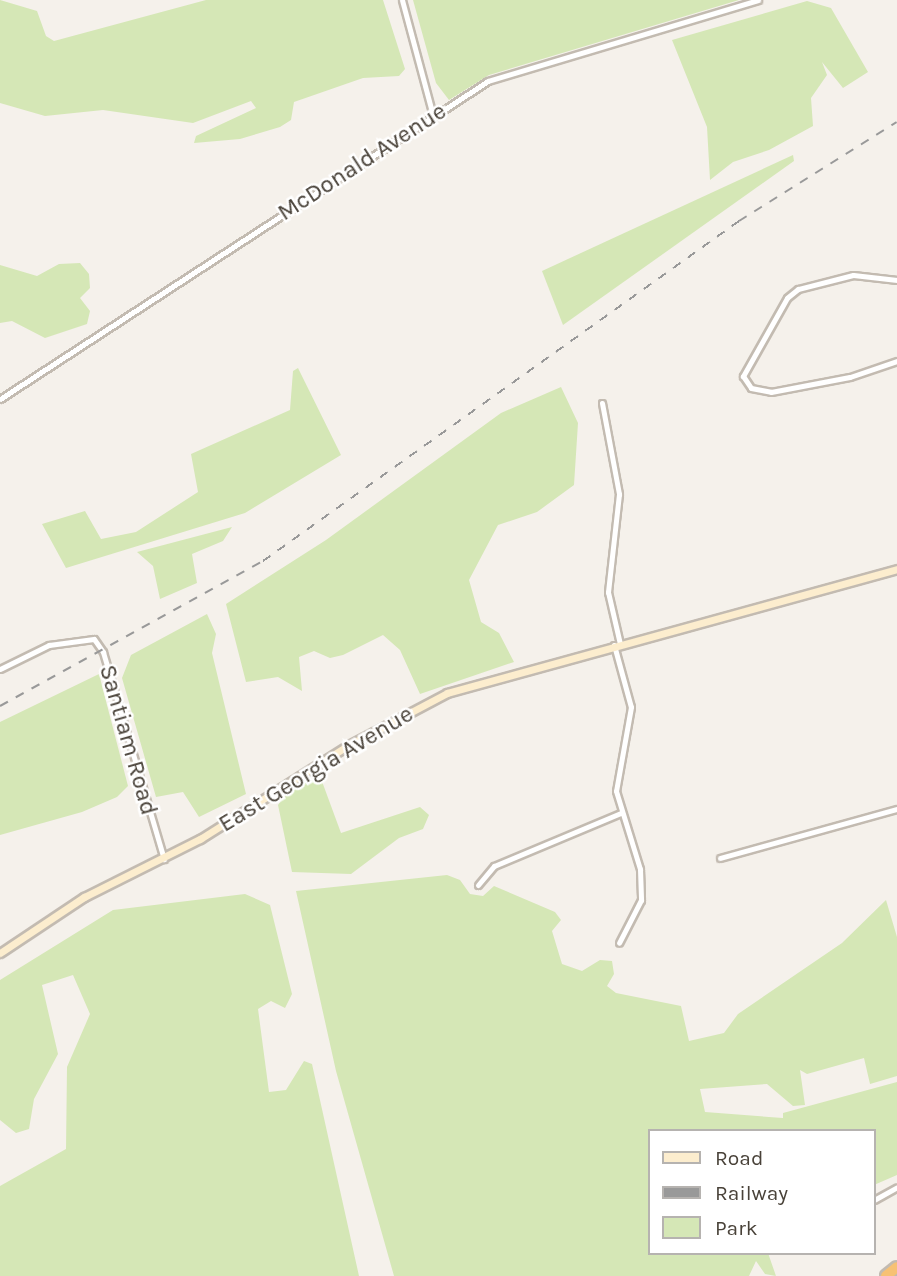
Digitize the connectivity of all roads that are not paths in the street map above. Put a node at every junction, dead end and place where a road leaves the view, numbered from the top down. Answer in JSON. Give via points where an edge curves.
{"nodes":[{"id":1,"x":402,"y":0,"type":"edge"},
{"id":2,"x":758,"y":0,"type":"edge"},
{"id":3,"x":433,"y":116,"type":"junction"},
{"id":4,"x":897,"y":280,"type":"edge"},
{"id":5,"x":897,"y":361,"type":"edge"},
{"id":6,"x":0,"y":399,"type":"edge"},
{"id":7,"x":602,"y":403,"type":"dead end"},
{"id":8,"x":897,"y":569,"type":"edge"},
{"id":9,"x":617,"y":645,"type":"junction"},
{"id":10,"x":0,"y":669,"type":"edge"},
{"id":11,"x":897,"y":809,"type":"edge"},
{"id":12,"x":621,"y":813,"type":"junction"},
{"id":13,"x":720,"y":858,"type":"dead end"},
{"id":14,"x":164,"y":859,"type":"junction"},
{"id":15,"x":478,"y":886,"type":"dead end"},
{"id":16,"x":619,"y":943,"type":"dead end"},
{"id":17,"x":0,"y":953,"type":"edge"},
{"id":18,"x":897,"y":1187,"type":"edge"},
{"id":19,"x":876,"y":1199,"type":"edge"},
{"id":20,"x":897,"y":1267,"type":"edge"},
{"id":21,"x":886,"y":1276,"type":"edge"}],
"edges":[{"from":1,"to":3,"type":"street"},
{"from":2,"to":3,"type":"street","name":"McDonald Avenue","via":[[499,76]]},
{"from":3,"to":6,"type":"street","name":"McDonald Avenue"},
{"from":4,"to":5,"type":"street","via":[[853,275],[798,289],[744,371],[751,388],[771,392]]},
{"from":7,"to":9,"type":"street","via":[[617,475],[608,592]]},
{"from":8,"to":9,"type":"main road","name":"East Georgia Avenue"},
{"from":9,"to":12,"type":"street","via":[[631,708],[617,769]]},
{"from":9,"to":14,"type":"main road","name":"East Georgia Avenue","via":[[486,680],[403,713]]},
{"from":10,"to":14,"type":"street","name":"Santiam Road","via":[[49,645],[94,639],[103,652]]},
{"from":11,"to":13,"type":"street"},
{"from":12,"to":15,"type":"street","via":[[495,866]]},
{"from":12,"to":16,"type":"street","via":[[640,869],[641,900]]},
{"from":14,"to":17,"type":"main road","name":"East Georgia Avenue","via":[[84,897]]},
{"from":18,"to":19,"type":"street"},
{"from":20,"to":21,"type":"highway"}]}
